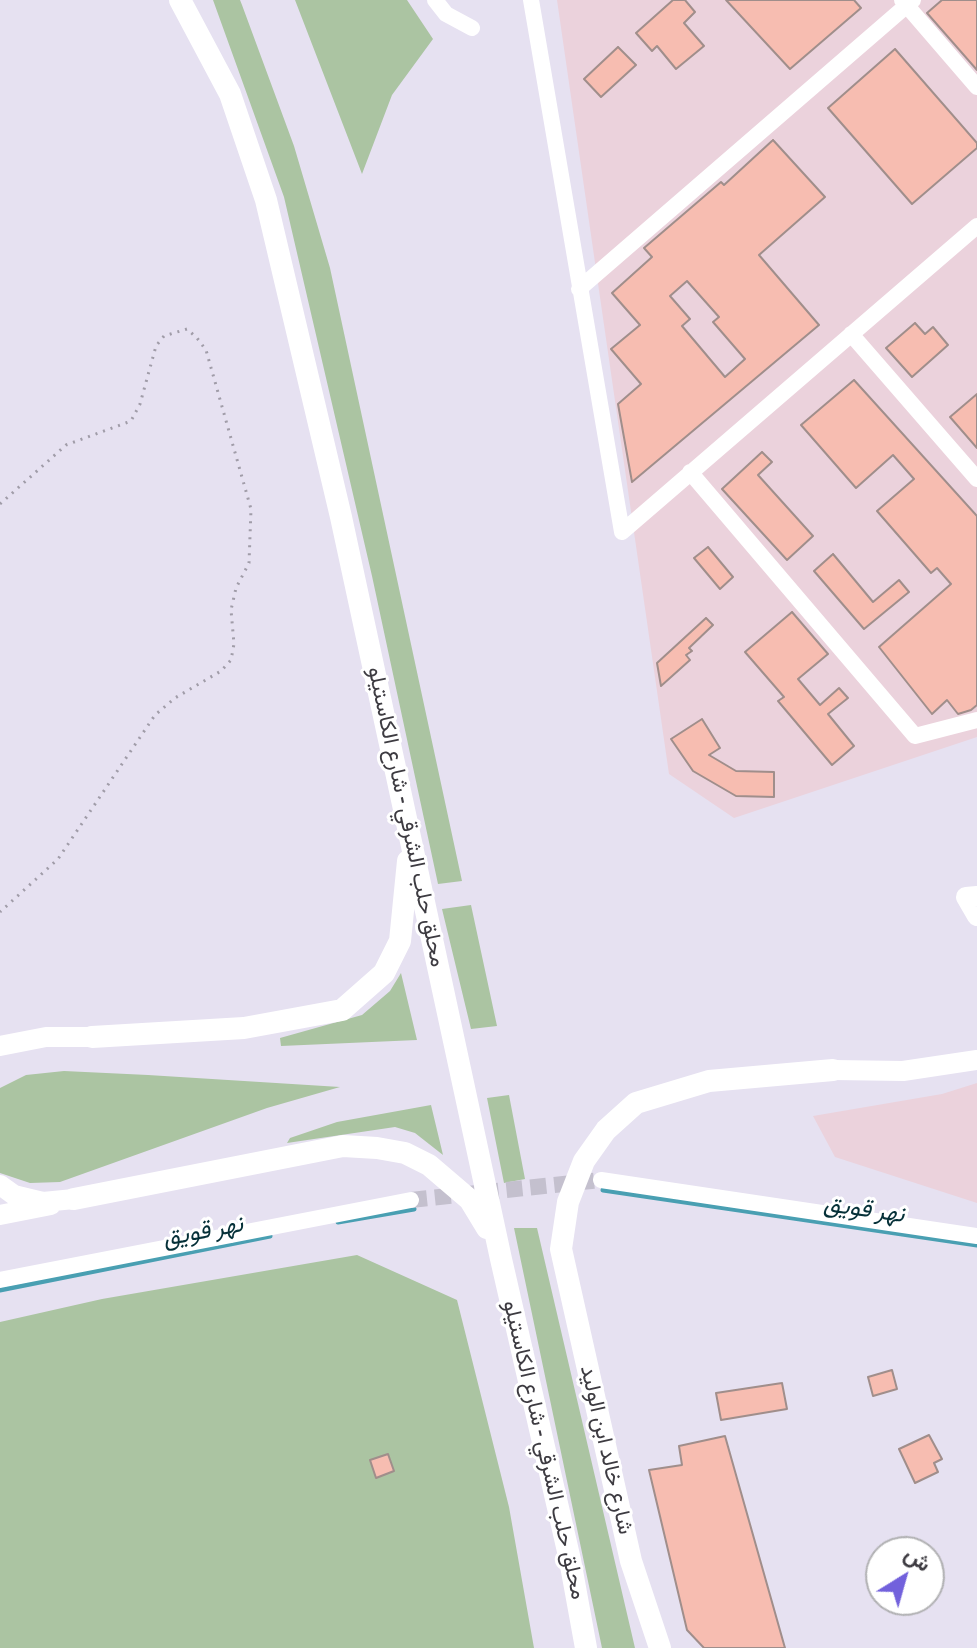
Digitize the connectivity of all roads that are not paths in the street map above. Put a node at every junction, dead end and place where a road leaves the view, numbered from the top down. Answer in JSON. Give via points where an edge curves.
{"nodes":[{"id":1,"x":180,"y":0,"type":"edge"},
{"id":2,"x":435,"y":0,"type":"edge"},
{"id":3,"x":531,"y":0,"type":"edge"},
{"id":4,"x":907,"y":2,"type":"edge"},
{"id":5,"x":472,"y":28,"type":"dead end"},
{"id":6,"x":977,"y":87,"type":"edge"},
{"id":7,"x":977,"y":226,"type":"edge"},
{"id":8,"x":579,"y":289,"type":"junction"},
{"id":9,"x":851,"y":334,"type":"junction"},
{"id":10,"x":690,"y":472,"type":"junction"},
{"id":11,"x":977,"y":479,"type":"edge"},
{"id":12,"x":977,"y":720,"type":"edge"},
{"id":13,"x":410,"y":840,"type":"junction"},
{"id":14,"x":972,"y":897,"type":"edge"},
{"id":15,"x":977,"y":916,"type":"edge"},
{"id":16,"x":92,"y":1037,"type":"joint"},
{"id":17,"x":1,"y":1046,"type":"edge"},
{"id":18,"x":977,"y":1060,"type":"edge"},
{"id":19,"x":833,"y":1070,"type":"joint"},
{"id":20,"x":601,"y":1180,"type":"tunnel mouth"},
{"id":21,"x":0,"y":1185,"type":"edge"},
{"id":22,"x":74,"y":1199,"type":"junction"},
{"id":23,"x":411,"y":1200,"type":"tunnel mouth"},
{"id":24,"x":0,"y":1215,"type":"edge"},
{"id":25,"x":977,"y":1236,"type":"edge"},
{"id":26,"x":501,"y":1259,"type":"junction"},
{"id":27,"x":0,"y":1280,"type":"edge"},
{"id":28,"x":586,"y":1648,"type":"edge"},
{"id":29,"x":660,"y":1648,"type":"edge"}],
"edges":[{"from":1,"to":13,"type":"highway","name":"محلق حلب الشرقي - شارع الكاستيلو","via":[[230,94],[266,200]]},
{"from":2,"to":5,"type":"street","via":[[446,14]]},
{"from":3,"to":8,"type":"street"},
{"from":4,"to":6,"type":"street"},
{"from":4,"to":8,"type":"street"},
{"from":7,"to":9,"type":"street"},
{"from":8,"to":10,"type":"street","via":[[622,532]]},
{"from":9,"to":10,"type":"street"},
{"from":9,"to":11,"type":"street"},
{"from":10,"to":12,"type":"street","via":[[915,736]]},
{"from":13,"to":16,"type":"highway","via":[[400,941],[384,973],[342,1010],[244,1028]]},
{"from":13,"to":26,"type":"highway","name":"محلق حلب الشرقي - شارع الكاستيلو"},
{"from":14,"to":15,"type":"main road"},
{"from":16,"to":17,"type":"main road","via":[[46,1037]]},
{"from":18,"to":19,"type":"main road","via":[[903,1071]]},
{"from":19,"to":29,"type":"highway","name":"شارع خالد ابن الوليد","via":[[709,1081],[636,1103],[606,1130],[584,1161],[564,1217],[561,1249],[631,1561]]},
{"from":20,"to":25,"type":"street"},
{"from":21,"to":22,"type":"main road","via":[[14,1195],[43,1202]]},
{"from":22,"to":24,"type":"main road"},
{"from":22,"to":26,"type":"highway","via":[[343,1146],[377,1148],[429,1165],[470,1200]]},
{"from":23,"to":27,"type":"street"},
{"from":26,"to":28,"type":"highway","name":"محلق حلب الشرقي - شارع الكاستيلو"}]}
